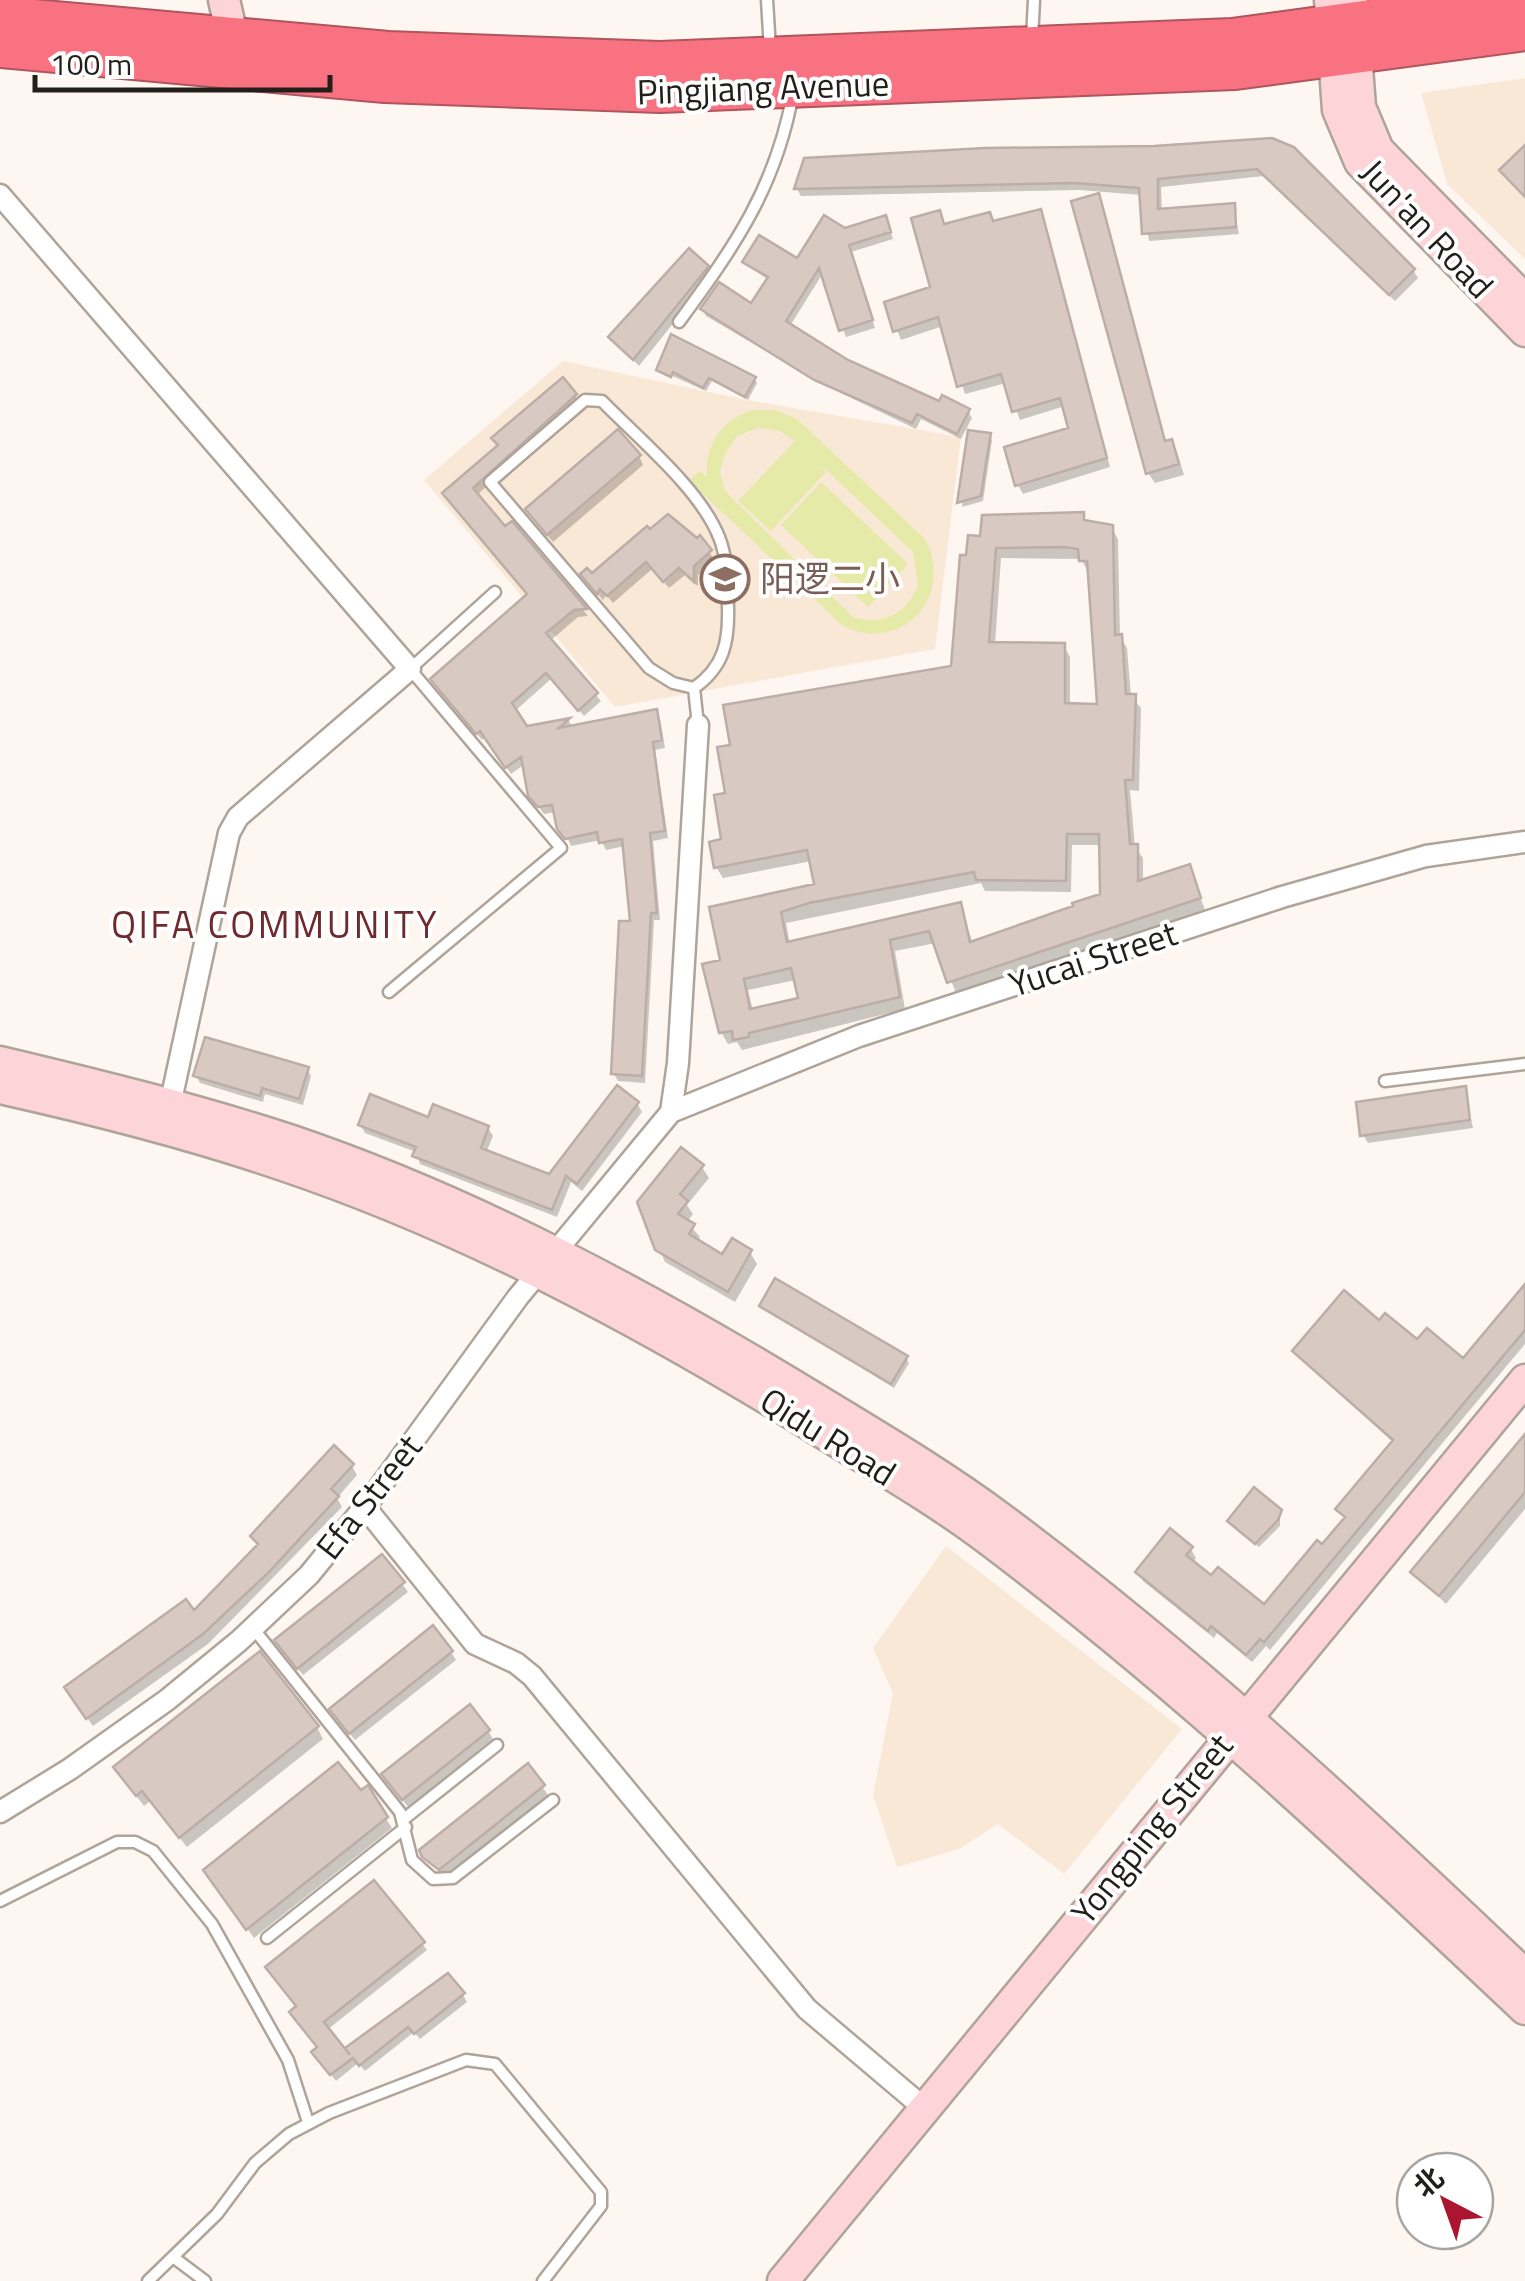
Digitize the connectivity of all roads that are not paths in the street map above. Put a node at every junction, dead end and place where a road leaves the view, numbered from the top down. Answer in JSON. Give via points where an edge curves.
{"nodes":[{"id":1,"x":224,"y":0,"type":"edge"},
{"id":2,"x":767,"y":0,"type":"edge"},
{"id":3,"x":1034,"y":0,"type":"edge"},
{"id":4,"x":1512,"y":0,"type":"edge"},
{"id":5,"x":1343,"y":27,"type":"edge"},
{"id":6,"x":1525,"y":31,"type":"edge"},
{"id":7,"x":232,"y":39,"type":"junction"},
{"id":8,"x":2,"y":44,"type":"edge"},
{"id":9,"x":1032,"y":47,"type":"junction"},
{"id":10,"x":771,"y":57,"type":"junction"},
{"id":11,"x":794,"y":88,"type":"junction"},
{"id":12,"x":0,"y":195,"type":"edge"},
{"id":13,"x":1525,"y":300,"type":"edge"},
{"id":14,"x":679,"y":322,"type":"dead end"},
{"id":15,"x":1525,"y":331,"type":"edge"},
{"id":16,"x":495,"y":592,"type":"dead end"},
{"id":17,"x":410,"y":669,"type":"junction"},
{"id":18,"x":694,"y":688,"type":"junction"},
{"id":19,"x":698,"y":725,"type":"joint"},
{"id":20,"x":1525,"y":842,"type":"edge"},
{"id":21,"x":388,"y":992,"type":"dead end"},
{"id":22,"x":0,"y":1062,"type":"edge"},
{"id":23,"x":1525,"y":1064,"type":"edge"},
{"id":24,"x":1384,"y":1081,"type":"dead end"},
{"id":25,"x":0,"y":1088,"type":"edge"},
{"id":26,"x":170,"y":1105,"type":"junction"},
{"id":27,"x":671,"y":1112,"type":"junction"},
{"id":28,"x":544,"y":1265,"type":"junction"},
{"id":29,"x":1525,"y":1380,"type":"edge"},
{"id":30,"x":365,"y":1507,"type":"junction"},
{"id":31,"x":253,"y":1628,"type":"junction"},
{"id":32,"x":1237,"y":1726,"type":"junction"},
{"id":33,"x":497,"y":1745,"type":"dead end"},
{"id":34,"x":552,"y":1800,"type":"dead end"},
{"id":35,"x":0,"y":1812,"type":"edge"},
{"id":36,"x":405,"y":1823,"type":"junction"},
{"id":37,"x":0,"y":1901,"type":"edge"},
{"id":38,"x":268,"y":1938,"type":"dead end"},
{"id":39,"x":1525,"y":1974,"type":"edge"},
{"id":40,"x":1525,"y":2009,"type":"edge"},
{"id":41,"x":924,"y":2108,"type":"junction"},
{"id":42,"x":308,"y":2122,"type":"junction"},
{"id":43,"x":173,"y":2256,"type":"junction"},
{"id":44,"x":148,"y":2281,"type":"edge"},
{"id":45,"x":204,"y":2281,"type":"edge"},
{"id":46,"x":543,"y":2281,"type":"edge"},
{"id":47,"x":783,"y":2281,"type":"edge"}],
"edges":[{"from":1,"to":7,"type":"street"},
{"from":2,"to":10,"type":"lane"},
{"from":3,"to":9,"type":"lane"},
{"from":4,"to":5,"type":"highway","name":"Pingjiang Avenue"},
{"from":5,"to":6,"type":"highway","name":"Pingjiang Avenue"},
{"from":5,"to":9,"type":"highway","name":"Pingjiang Avenue"},
{"from":5,"to":11,"type":"highway","name":"Pingjiang Avenue","via":[[1235,70]]},
{"from":5,"to":13,"type":"street","name":"Jun'an Road","via":[[1360,107],[1378,150]]},
{"from":5,"to":15,"type":"street","name":"Jun'an Road","via":[[1338,110],[1360,162]]},
{"from":7,"to":8,"type":"highway","name":"Pingjiang Avenue"},
{"from":7,"to":10,"type":"highway","name":"Pingjiang Avenue","via":[[495,57]]},
{"from":8,"to":11,"type":"highway","name":"Pingjiang Avenue","via":[[277,76],[494,89]]},
{"from":9,"to":10,"type":"highway","name":"Pingjiang Avenue"},
{"from":11,"to":14,"type":"lane","via":[[782,150],[758,202]]},
{"from":12,"to":17,"type":"street"},
{"from":16,"to":17,"type":"lane"},
{"from":17,"to":21,"type":"lane","via":[[561,848]]},
{"from":17,"to":26,"type":"street","via":[[238,817]]},
{"from":18,"to":18,"type":"lane","via":[[727,646],[720,538],[644,444],[602,402],[585,400],[490,482],[648,668]]},
{"from":18,"to":19,"type":"lane"},
{"from":19,"to":27,"type":"street"},
{"from":20,"to":27,"type":"street","name":"Yucai Street","via":[[1426,856],[1282,896],[859,1036]]},
{"from":22,"to":26,"type":"street","name":"Qidu Road"},
{"from":23,"to":24,"type":"lane"},
{"from":25,"to":28,"type":"street","name":"Qidu Road","via":[[282,1164]]},
{"from":26,"to":28,"type":"street","name":"Qidu Road","via":[[350,1163]]},
{"from":27,"to":28,"type":"street","name":"Efa Street"},
{"from":28,"to":30,"type":"street","name":"Efa Street"},
{"from":28,"to":32,"type":"street","name":"Qidu Road","via":[[980,1534]]},
{"from":29,"to":32,"type":"street","name":"Yongping Street"},
{"from":30,"to":31,"type":"street","name":"Efa Street"},
{"from":30,"to":41,"type":"street","via":[[475,1644],[532,1676],[807,2009]]},
{"from":31,"to":35,"type":"street","name":"Efa Street","via":[[119,1736]]},
{"from":31,"to":36,"type":"lane"},
{"from":32,"to":39,"type":"street","name":"Qidu Road"},
{"from":32,"to":40,"type":"street","name":"Qidu Road"},
{"from":32,"to":41,"type":"street","name":"Yongping Street"},
{"from":33,"to":36,"type":"lane"},
{"from":34,"to":36,"type":"lane","via":[[447,1880],[418,1868]]},
{"from":36,"to":38,"type":"lane"},
{"from":37,"to":42,"type":"lane","via":[[116,1842],[153,1851],[212,1924],[288,2060]]},
{"from":41,"to":47,"type":"street","name":"Yongping Street"},
{"from":42,"to":43,"type":"lane","via":[[255,2162],[217,2214]]},
{"from":42,"to":46,"type":"lane","via":[[466,2060],[495,2064],[602,2192],[601,2206]]},
{"from":43,"to":44,"type":"lane"},
{"from":43,"to":45,"type":"lane"}]}
